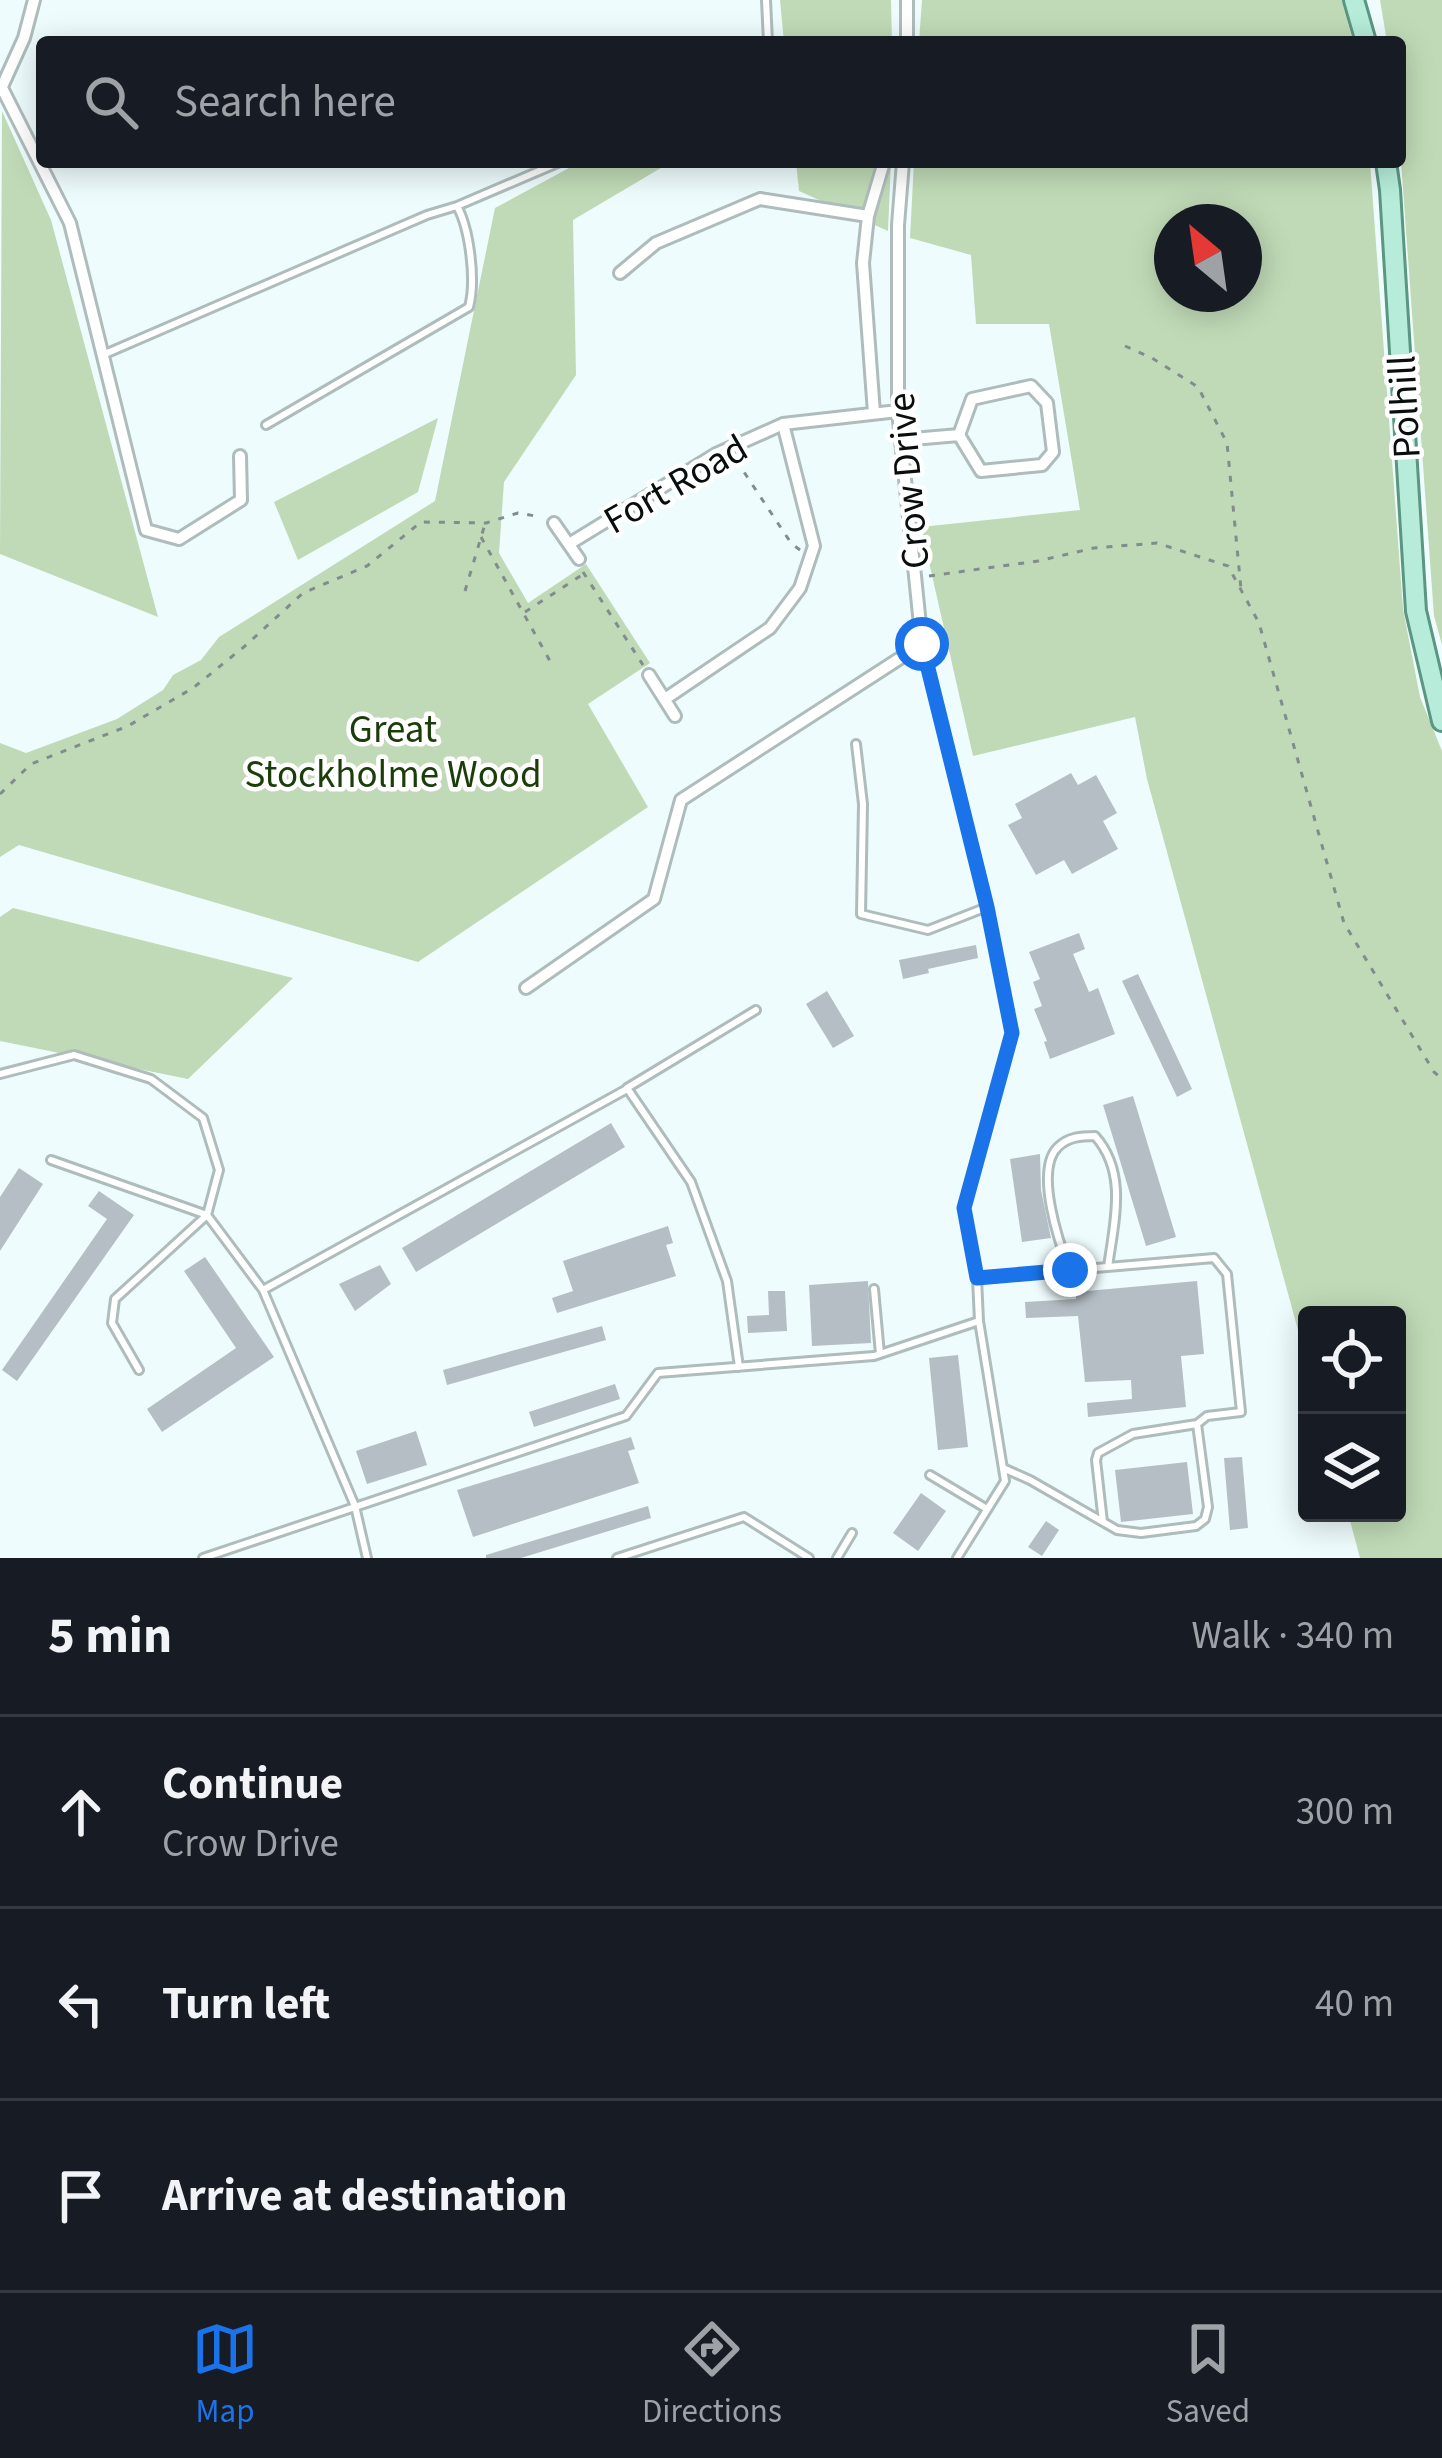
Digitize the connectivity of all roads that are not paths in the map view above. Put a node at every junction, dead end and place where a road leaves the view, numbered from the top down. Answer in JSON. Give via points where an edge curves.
{"nodes":[{"id":1,"x":34,"y":0,"type":"edge"},
{"id":2,"x":766,"y":0,"type":"edge"},
{"id":3,"x":907,"y":0,"type":"edge"},
{"id":4,"x":1354,"y":0,"type":"edge"},
{"id":5,"x":768,"y":36,"type":"edge"},
{"id":6,"x":908,"y":36,"type":"edge"},
{"id":7,"x":1364,"y":36,"type":"edge"},
{"id":8,"x":1,"y":89,"type":"edge"},
{"id":9,"x":36,"y":157,"type":"edge"},
{"id":10,"x":41,"y":168,"type":"edge"},
{"id":11,"x":546,"y":168,"type":"edge"},
{"id":12,"x":882,"y":168,"type":"edge"},
{"id":13,"x":903,"y":168,"type":"edge"},
{"id":14,"x":1386,"y":168,"type":"edge"},
{"id":15,"x":457,"y":206,"type":"junction"},
{"id":16,"x":868,"y":216,"type":"junction"},
{"id":17,"x":620,"y":273,"type":"dead end"},
{"id":18,"x":102,"y":356,"type":"junction"},
{"id":19,"x":898,"y":411,"type":"junction"},
{"id":20,"x":874,"y":413,"type":"junction"},
{"id":21,"x":266,"y":424,"type":"dead end"},
{"id":22,"x":783,"y":424,"type":"junction"},
{"id":23,"x":958,"y":434,"type":"junction"},
{"id":24,"x":901,"y":440,"type":"junction"},
{"id":25,"x":240,"y":456,"type":"dead end"},
{"id":26,"x":554,"y":523,"type":"road end"},
{"id":27,"x":569,"y":544,"type":"junction"},
{"id":28,"x":579,"y":559,"type":"road end"},
{"id":29,"x":922,"y":644,"type":"junction"},
{"id":30,"x":649,"y":675,"type":"road end"},
{"id":31,"x":665,"y":699,"type":"junction"},
{"id":32,"x":675,"y":716,"type":"dead end"},
{"id":33,"x":1442,"y":721,"type":"edge"},
{"id":34,"x":856,"y":744,"type":"dead end"},
{"id":35,"x":987,"y":907,"type":"junction"},
{"id":36,"x":526,"y":988,"type":"dead end"},
{"id":37,"x":756,"y":1010,"type":"dead end"},
{"id":38,"x":0,"y":1074,"type":"edge"},
{"id":39,"x":627,"y":1088,"type":"junction"},
{"id":40,"x":51,"y":1160,"type":"dead end"},
{"id":41,"x":207,"y":1215,"type":"junction"},
{"id":42,"x":1108,"y":1267,"type":"junction"},
{"id":43,"x":1070,"y":1270,"type":"junction"},
{"id":44,"x":977,"y":1278,"type":"junction"},
{"id":45,"x":874,"y":1289,"type":"dead end"},
{"id":46,"x":262,"y":1290,"type":"junction"},
{"id":47,"x":979,"y":1322,"type":"junction"},
{"id":48,"x":880,"y":1354,"type":"junction"},
{"id":49,"x":739,"y":1366,"type":"junction"},
{"id":50,"x":140,"y":1370,"type":"dead end"},
{"id":51,"x":1197,"y":1424,"type":"junction"},
{"id":52,"x":1003,"y":1468,"type":"junction"},
{"id":53,"x":929,"y":1475,"type":"dead end"},
{"id":54,"x":355,"y":1506,"type":"junction"},
{"id":55,"x":987,"y":1510,"type":"junction"},
{"id":56,"x":1103,"y":1522,"type":"junction"},
{"id":57,"x":853,"y":1533,"type":"dead end"},
{"id":58,"x":203,"y":1558,"type":"edge"},
{"id":59,"x":367,"y":1558,"type":"edge"},
{"id":60,"x":617,"y":1558,"type":"edge"},
{"id":61,"x":809,"y":1558,"type":"edge"},
{"id":62,"x":837,"y":1558,"type":"edge"},
{"id":63,"x":957,"y":1558,"type":"edge"}],
"edges":[{"from":1,"to":8,"type":"street"},
{"from":2,"to":5,"type":"lane"},
{"from":3,"to":6,"type":"street"},
{"from":4,"to":7,"type":"main road"},
{"from":8,"to":9,"type":"street"},
{"from":10,"to":18,"type":"street","via":[[70,224]]},
{"from":11,"to":15,"type":"lane"},
{"from":12,"to":16,"type":"street"},
{"from":13,"to":19,"type":"street","name":"Crow Drive"},
{"from":14,"to":33,"type":"main road","name":"Polhill","via":[[1416,611]]},
{"from":15,"to":18,"type":"lane"},
{"from":15,"to":21,"type":"lane","via":[[468,242],[469,307]]},
{"from":16,"to":17,"type":"street","via":[[760,199],[656,243]]},
{"from":16,"to":20,"type":"street","via":[[863,263]]},
{"from":18,"to":25,"type":"street","via":[[146,530],[179,538],[241,500]]},
{"from":19,"to":20,"type":"street","name":"Fort Road"},
{"from":19,"to":24,"type":"street","name":"Crow Drive"},
{"from":20,"to":22,"type":"street","name":"Fort Road"},
{"from":22,"to":27,"type":"street","name":"Fort Road"},
{"from":22,"to":31,"type":"street","name":"Fort Road","via":[[814,546],[800,588],[770,628]]},
{"from":23,"to":23,"type":"street","via":[[980,471],[1042,465],[1053,452],[1047,403],[1031,386],[972,399]]},
{"from":23,"to":24,"type":"street"},
{"from":24,"to":29,"type":"street","name":"Crow Drive"},
{"from":26,"to":27,"type":"street","name":"Fort Road"},
{"from":27,"to":28,"type":"street","name":"Fort Road"},
{"from":29,"to":35,"type":"lane","name":"Crow Drive"},
{"from":29,"to":36,"type":"street","via":[[681,800],[654,899]]},
{"from":30,"to":31,"type":"street"},
{"from":31,"to":32,"type":"street"},
{"from":34,"to":35,"type":"lane","via":[[861,914],[928,930]]},
{"from":35,"to":44,"type":"lane","name":"Crow Drive","via":[[1012,1033],[964,1208]]},
{"from":37,"to":39,"type":"lane"},
{"from":38,"to":41,"type":"lane","via":[[74,1055],[151,1079],[202,1118],[219,1170]]},
{"from":39,"to":46,"type":"lane"},
{"from":39,"to":49,"type":"lane","via":[[691,1182],[727,1281]]},
{"from":40,"to":41,"type":"lane"},
{"from":41,"to":46,"type":"lane"},
{"from":41,"to":50,"type":"lane","via":[[115,1299],[112,1323]]},
{"from":42,"to":43,"type":"lane"},
{"from":42,"to":43,"type":"lane","via":[[1118,1186],[1112,1159],[1095,1136],[1076,1136],[1059,1145],[1047,1168]]},
{"from":42,"to":51,"type":"lane","via":[[1214,1258],[1227,1274],[1241,1412]]},
{"from":43,"to":44,"type":"lane"},
{"from":44,"to":47,"type":"lane","name":"Crow Drive"},
{"from":45,"to":48,"type":"lane"},
{"from":46,"to":54,"type":"lane"},
{"from":47,"to":48,"type":"lane"},
{"from":47,"to":52,"type":"lane","name":"Crow Drive"},
{"from":48,"to":49,"type":"lane"},
{"from":49,"to":54,"type":"lane","via":[[658,1373],[626,1416]]},
{"from":51,"to":56,"type":"lane","via":[[1133,1433],[1098,1453]]},
{"from":51,"to":56,"type":"lane","via":[[1205,1519],[1141,1533]]},
{"from":52,"to":55,"type":"lane","via":[[1005,1481]]},
{"from":52,"to":56,"type":"lane"},
{"from":53,"to":55,"type":"lane"},
{"from":54,"to":58,"type":"lane"},
{"from":54,"to":59,"type":"lane"},
{"from":55,"to":63,"type":"lane"},
{"from":57,"to":62,"type":"lane"},
{"from":60,"to":61,"type":"lane","via":[[744,1517]]}]}
